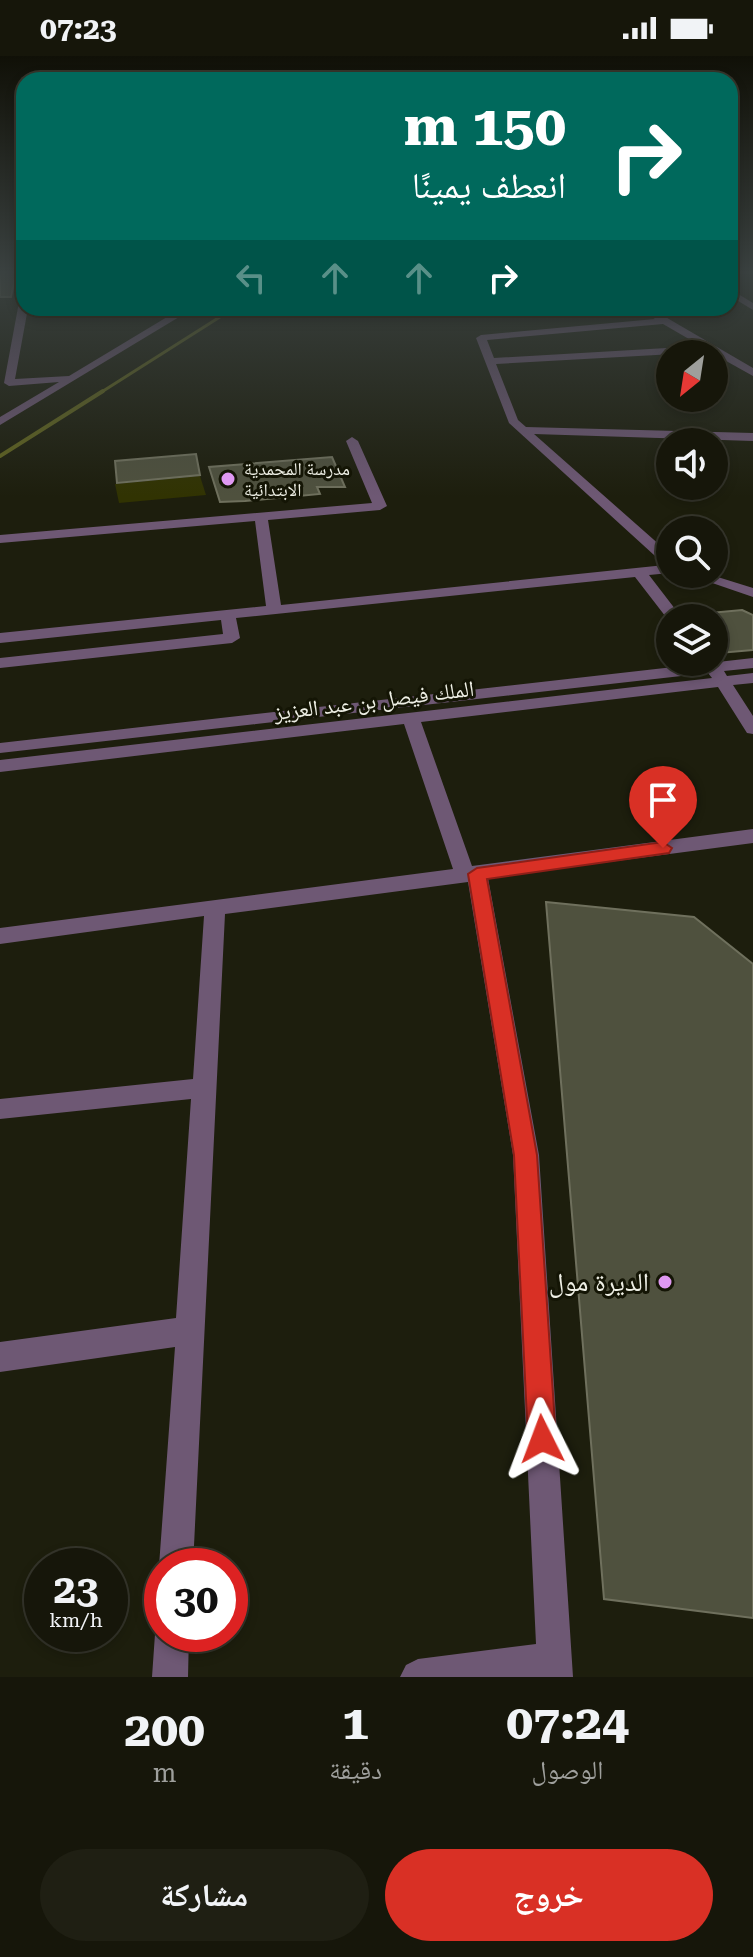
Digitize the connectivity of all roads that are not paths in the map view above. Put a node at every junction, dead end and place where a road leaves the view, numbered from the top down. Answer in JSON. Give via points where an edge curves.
{"nodes":[{"id":1,"x":17,"y":346,"type":"edge"},
{"id":2,"x":127,"y":346,"type":"edge"},
{"id":3,"x":484,"y":346,"type":"edge"},
{"id":4,"x":656,"y":352,"type":"edge"},
{"id":5,"x":728,"y":359,"type":"edge"},
{"id":6,"x":490,"y":361,"type":"junction"},
{"id":7,"x":14,"y":362,"type":"junction"},
{"id":8,"x":0,"y":363,"type":"edge"},
{"id":9,"x":753,"y":373,"type":"edge"},
{"id":10,"x":73,"y":378,"type":"junction"},
{"id":11,"x":0,"y":422,"type":"edge"},
{"id":12,"x":524,"y":430,"type":"junction"},
{"id":13,"x":753,"y":437,"type":"edge"},
{"id":14,"x":352,"y":441,"type":"dead end"},
{"id":15,"x":261,"y":516,"type":"junction"},
{"id":16,"x":0,"y":539,"type":"edge"},
{"id":17,"x":656,"y":549,"type":"edge"},
{"id":18,"x":656,"y":570,"type":"edge"},
{"id":19,"x":639,"y":572,"type":"junction"},
{"id":20,"x":728,"y":585,"type":"edge"},
{"id":21,"x":753,"y":593,"type":"edge"},
{"id":22,"x":663,"y":604,"type":"edge"},
{"id":23,"x":274,"y":610,"type":"junction"},
{"id":24,"x":227,"y":614,"type":"junction"},
{"id":25,"x":0,"y":638,"type":"edge"},
{"id":26,"x":0,"y":663,"type":"edge"},
{"id":27,"x":753,"y":663,"type":"edge"},
{"id":28,"x":728,"y":668,"type":"edge"},
{"id":29,"x":728,"y":673,"type":"edge"},
{"id":30,"x":669,"y":676,"type":"edge"},
{"id":31,"x":683,"y":676,"type":"edge"},
{"id":32,"x":718,"y":676,"type":"edge"},
{"id":33,"x":753,"y":678,"type":"edge"},
{"id":34,"x":411,"y":718,"type":"junction"},
{"id":35,"x":753,"y":729,"type":"edge"},
{"id":36,"x":0,"y":748,"type":"edge"},
{"id":37,"x":0,"y":766,"type":"edge"},
{"id":38,"x":753,"y":836,"type":"edge"},
{"id":39,"x":471,"y":875,"type":"junction"},
{"id":40,"x":215,"y":908,"type":"junction"},
{"id":41,"x":0,"y":936,"type":"edge"},
{"id":42,"x":204,"y":1088,"type":"junction"},
{"id":43,"x":0,"y":1109,"type":"edge"},
{"id":44,"x":190,"y":1330,"type":"junction"},
{"id":45,"x":0,"y":1357,"type":"edge"},
{"id":46,"x":177,"y":1548,"type":"edge"},
{"id":47,"x":171,"y":1652,"type":"edge"},
{"id":48,"x":554,"y":1668,"type":"edge"},
{"id":49,"x":170,"y":1677,"type":"edge"},
{"id":50,"x":418,"y":1677,"type":"edge"}],
"edges":[{"from":1,"to":7,"type":"street"},
{"from":2,"to":10,"type":"street"},
{"from":3,"to":6,"type":"street"},
{"from":4,"to":6,"type":"street"},
{"from":5,"to":9,"type":"street"},
{"from":6,"to":12,"type":"street","via":[[513,421]]},
{"from":7,"to":8,"type":"street"},
{"from":7,"to":10,"type":"street","via":[[9,383]]},
{"from":10,"to":11,"type":"street"},
{"from":12,"to":13,"type":"street"},
{"from":12,"to":17,"type":"street"},
{"from":14,"to":15,"type":"street","via":[[380,506]]},
{"from":15,"to":16,"type":"street"},
{"from":15,"to":23,"type":"street"},
{"from":18,"to":19,"type":"street"},
{"from":19,"to":22,"type":"street"},
{"from":19,"to":23,"type":"street"},
{"from":20,"to":21,"type":"street"},
{"from":23,"to":24,"type":"street"},
{"from":24,"to":25,"type":"street"},
{"from":24,"to":26,"type":"street","via":[[232,638]]},
{"from":27,"to":28,"type":"street","name":"الملك فيصل بن عبد العزيز"},
{"from":29,"to":33,"type":"street","name":"الملك فيصل بن عبد العزيز"},
{"from":30,"to":36,"type":"street","name":"الملك فيصل بن عبد العزيز"},
{"from":31,"to":34,"type":"street","name":"الملك فيصل بن عبد العزيز"},
{"from":32,"to":35,"type":"street"},
{"from":34,"to":37,"type":"street","name":"الملك فيصل بن عبد العزيز"},
{"from":34,"to":39,"type":"street"},
{"from":38,"to":39,"type":"street"},
{"from":39,"to":40,"type":"street"},
{"from":39,"to":48,"type":"street","via":[[526,1155]]},
{"from":40,"to":41,"type":"street"},
{"from":40,"to":42,"type":"street"},
{"from":42,"to":43,"type":"street"},
{"from":42,"to":44,"type":"street"},
{"from":44,"to":45,"type":"street"},
{"from":44,"to":46,"type":"street"},
{"from":47,"to":49,"type":"street"},
{"from":48,"to":50,"type":"street"}]}
